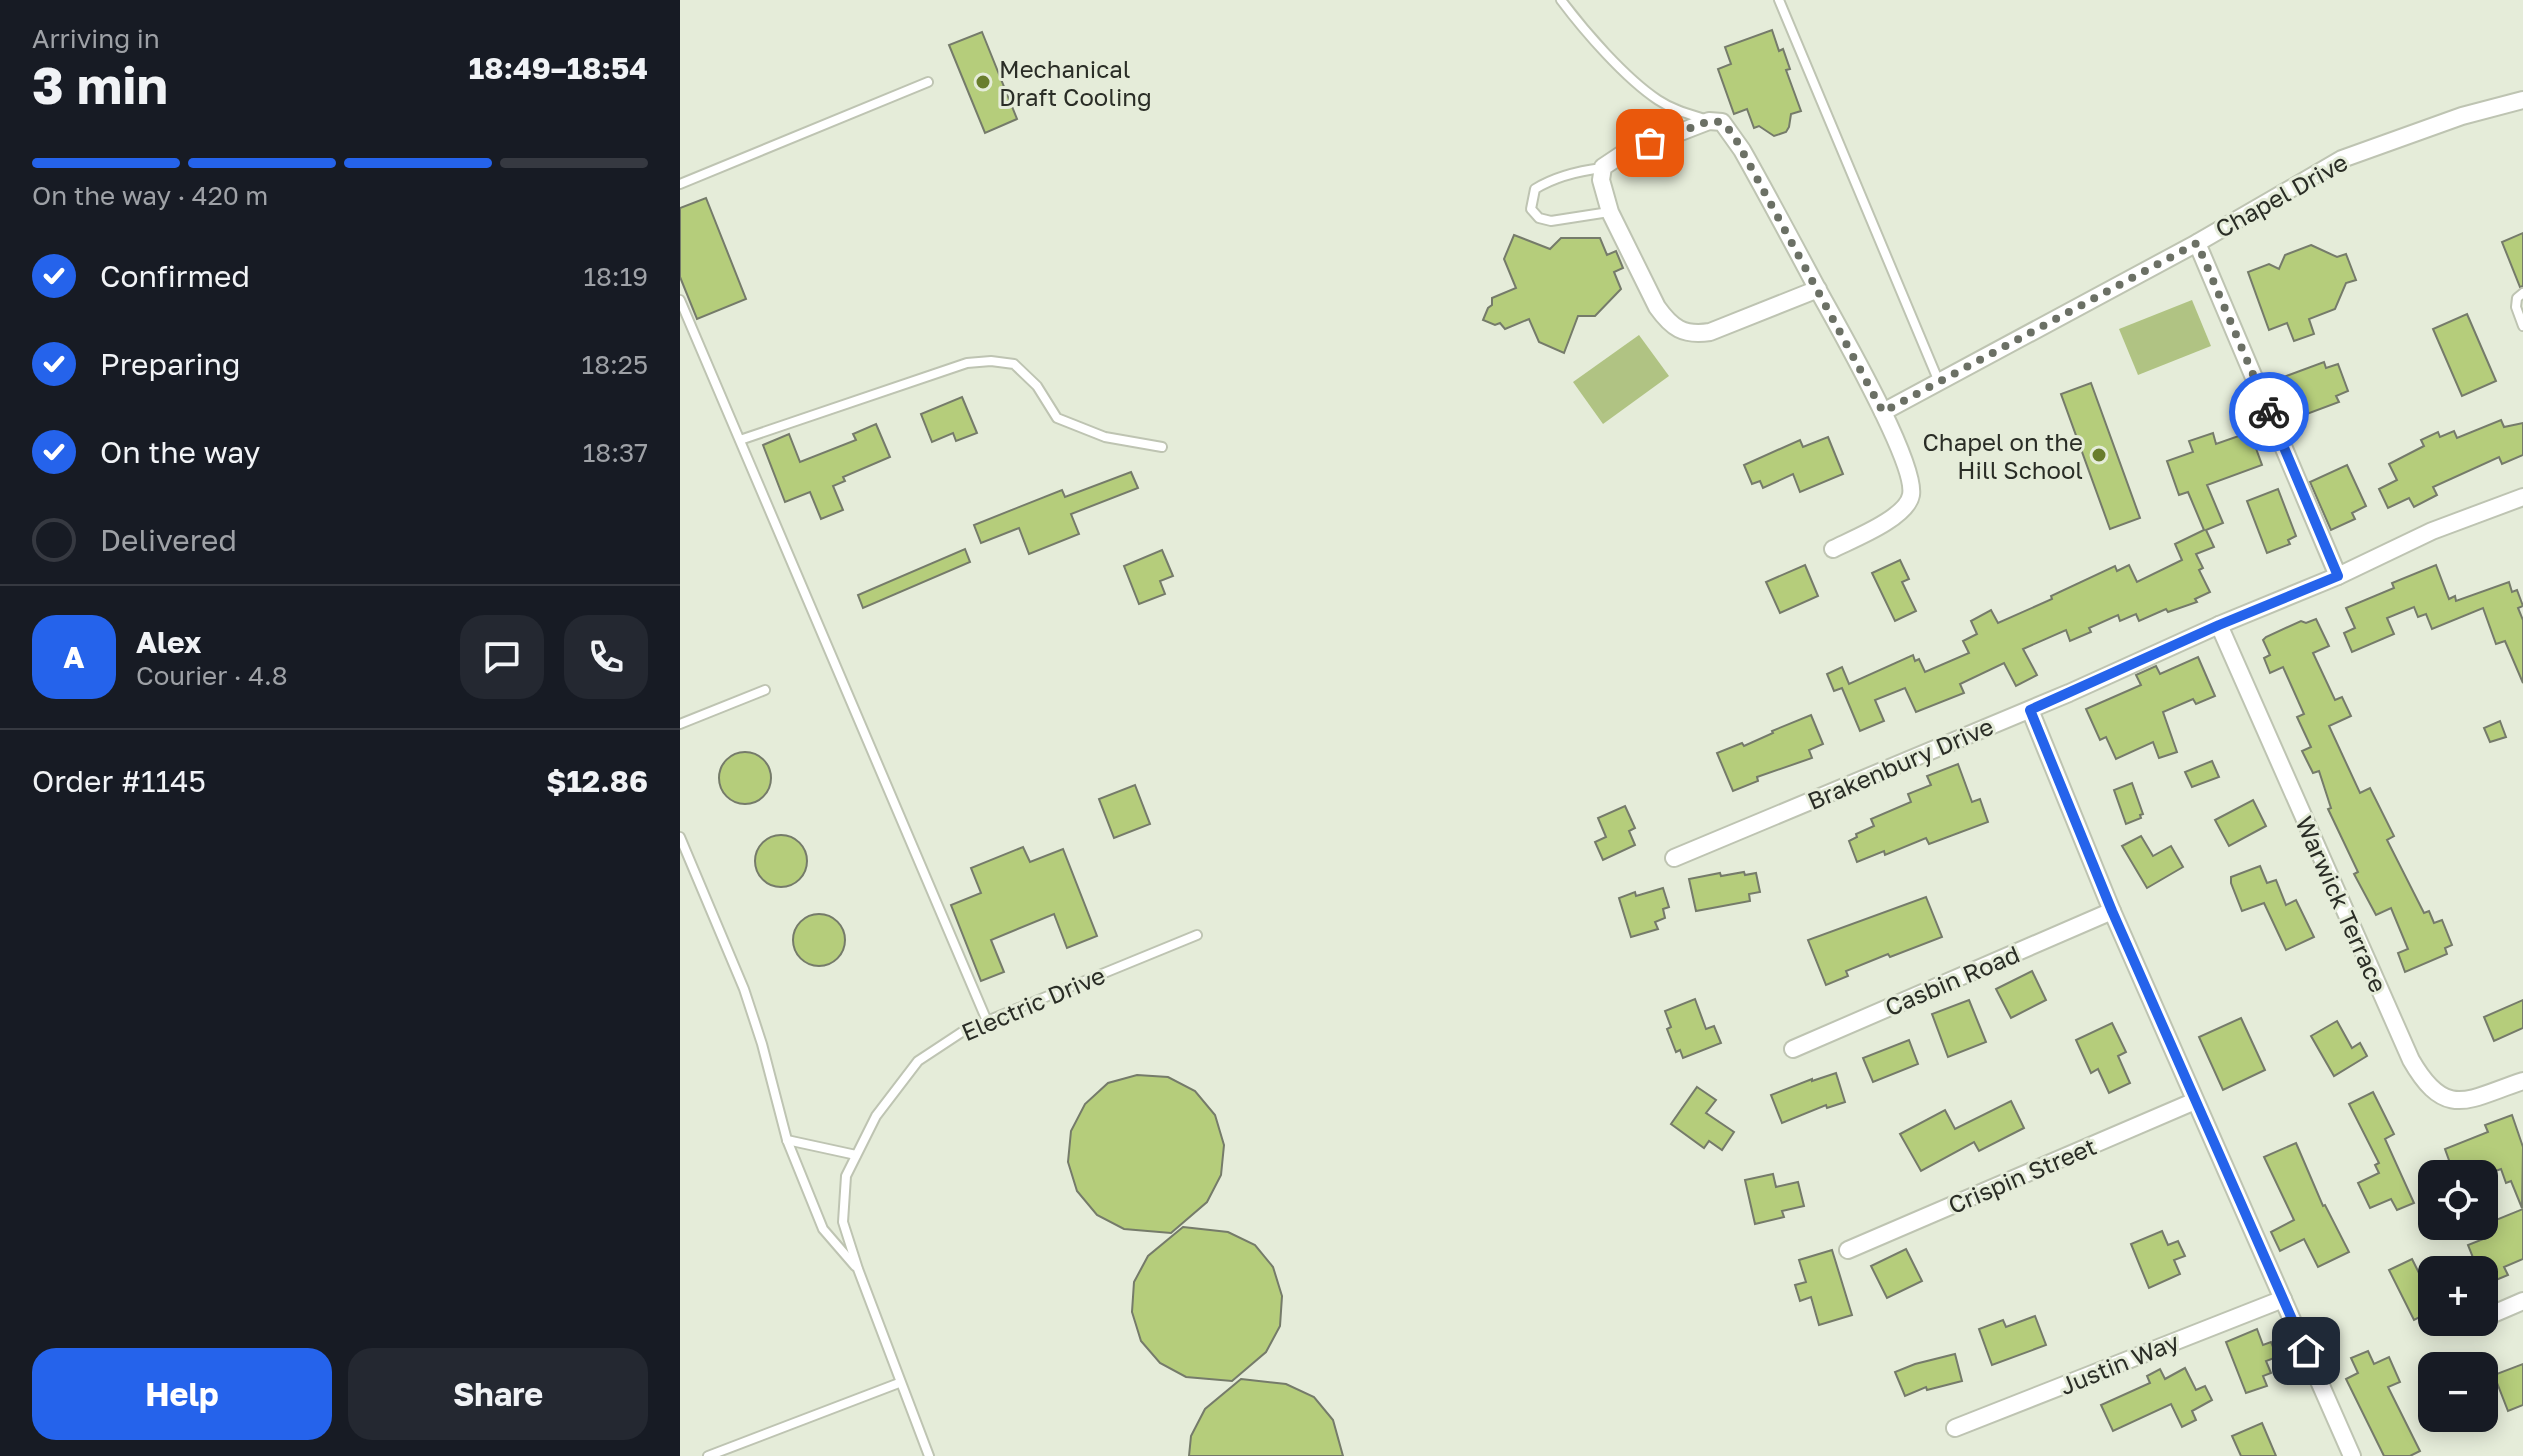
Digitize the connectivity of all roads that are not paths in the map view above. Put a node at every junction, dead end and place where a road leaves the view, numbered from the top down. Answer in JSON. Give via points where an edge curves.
{"nodes":[{"id":1,"x":1561,"y":0,"type":"edge"},
{"id":2,"x":1779,"y":0,"type":"edge"},
{"id":3,"x":928,"y":82,"type":"dead end"},
{"id":4,"x":2523,"y":100,"type":"edge"},
{"id":5,"x":1709,"y":121,"type":"junction"},
{"id":6,"x":1603,"y":167,"type":"junction"},
{"id":7,"x":680,"y":184,"type":"edge"},
{"id":8,"x":1610,"y":212,"type":"junction"},
{"id":9,"x":2197,"y":243,"type":"junction"},
{"id":10,"x":1818,"y":289,"type":"junction"},
{"id":11,"x":2523,"y":293,"type":"edge"},
{"id":12,"x":680,"y":300,"type":"edge"},
{"id":13,"x":2523,"y":326,"type":"edge"},
{"id":14,"x":1940,"y":382,"type":"junction"},
{"id":15,"x":1883,"y":412,"type":"junction"},
{"id":16,"x":740,"y":440,"type":"junction"},
{"id":17,"x":1162,"y":447,"type":"dead end"},
{"id":18,"x":2523,"y":497,"type":"edge"},
{"id":19,"x":1833,"y":549,"type":"dead end"},
{"id":20,"x":2338,"y":576,"type":"junction"},
{"id":21,"x":2219,"y":625,"type":"junction"},
{"id":22,"x":765,"y":690,"type":"dead end"},
{"id":23,"x":2030,"y":710,"type":"junction"},
{"id":24,"x":680,"y":724,"type":"edge"},
{"id":25,"x":680,"y":837,"type":"edge"},
{"id":26,"x":1674,"y":858,"type":"dead end"},
{"id":27,"x":2112,"y":911,"type":"junction"},
{"id":28,"x":1197,"y":935,"type":"dead end"},
{"id":29,"x":987,"y":1021,"type":"junction"},
{"id":30,"x":1793,"y":1049,"type":"dead end"},
{"id":31,"x":2523,"y":1081,"type":"edge"},
{"id":32,"x":2195,"y":1101,"type":"junction"},
{"id":33,"x":787,"y":1140,"type":"junction"},
{"id":34,"x":856,"y":1155,"type":"junction"},
{"id":35,"x":1848,"y":1250,"type":"dead end"},
{"id":36,"x":858,"y":1269,"type":"junction"},
{"id":37,"x":2283,"y":1299,"type":"junction"},
{"id":38,"x":2523,"y":1301,"type":"edge"},
{"id":39,"x":2498,"y":1312,"type":"edge"},
{"id":40,"x":899,"y":1383,"type":"junction"},
{"id":41,"x":1955,"y":1428,"type":"dead end"},
{"id":42,"x":708,"y":1456,"type":"edge"},
{"id":43,"x":929,"y":1456,"type":"edge"},
{"id":44,"x":2352,"y":1456,"type":"edge"}],
"edges":[{"from":1,"to":5,"type":"lane","via":[[1657,100]]},
{"from":2,"to":14,"type":"lane"},
{"from":3,"to":7,"type":"lane"},
{"from":4,"to":9,"type":"street","name":"Chapel Drive","via":[[2353,155]]},
{"from":5,"to":6,"type":"street"},
{"from":5,"to":10,"type":"street","via":[[1722,122],[1733,134]]},
{"from":6,"to":8,"type":"street"},
{"from":6,"to":8,"type":"lane","via":[[1548,181],[1535,189],[1531,209],[1551,221]]},
{"from":8,"to":10,"type":"street","via":[[1657,307],[1679,330],[1710,332]]},
{"from":9,"to":14,"type":"street","name":"Chapel Drive"},
{"from":9,"to":20,"type":"street"},
{"from":10,"to":15,"type":"street"},
{"from":11,"to":13,"type":"lane","via":[[2516,307]]},
{"from":12,"to":16,"type":"lane"},
{"from":14,"to":15,"type":"street","name":"Chapel Drive"},
{"from":15,"to":19,"type":"street","via":[[1908,471],[1911,498],[1893,517]]},
{"from":16,"to":17,"type":"lane","via":[[967,363],[991,361],[1014,364],[1037,386],[1057,418],[1105,437]]},
{"from":16,"to":29,"type":"lane"},
{"from":18,"to":20,"type":"street","name":"Brakenbury Drive","via":[[2432,531]]},
{"from":20,"to":21,"type":"street","name":"Brakenbury Drive"},
{"from":21,"to":23,"type":"street","name":"Brakenbury Drive"},
{"from":21,"to":31,"type":"street","name":"Warwick Terrace","via":[[2423,1080],[2442,1098],[2461,1101]]},
{"from":22,"to":24,"type":"lane"},
{"from":23,"to":26,"type":"street","name":"Brakenbury Drive"},
{"from":23,"to":27,"type":"street"},
{"from":25,"to":33,"type":"lane","via":[[744,989]]},
{"from":27,"to":30,"type":"street","name":"Casbin Road"},
{"from":27,"to":32,"type":"street"},
{"from":28,"to":29,"type":"lane","name":"Electric Drive"},
{"from":29,"to":34,"type":"lane","name":"Electric Drive","via":[[918,1061],[876,1116]]},
{"from":32,"to":35,"type":"street","name":"Crispin Street"},
{"from":32,"to":37,"type":"street"},
{"from":33,"to":34,"type":"lane"},
{"from":33,"to":36,"type":"lane","via":[[823,1229]]},
{"from":34,"to":36,"type":"lane","name":"Electric Drive","via":[[846,1176],[843,1222]]},
{"from":36,"to":40,"type":"lane","name":"Electric Drive"},
{"from":37,"to":41,"type":"street","name":"Justin Way"},
{"from":37,"to":44,"type":"street"},
{"from":38,"to":39,"type":"street"},
{"from":40,"to":42,"type":"lane"},
{"from":40,"to":43,"type":"lane","name":"Electric Drive"}]}
